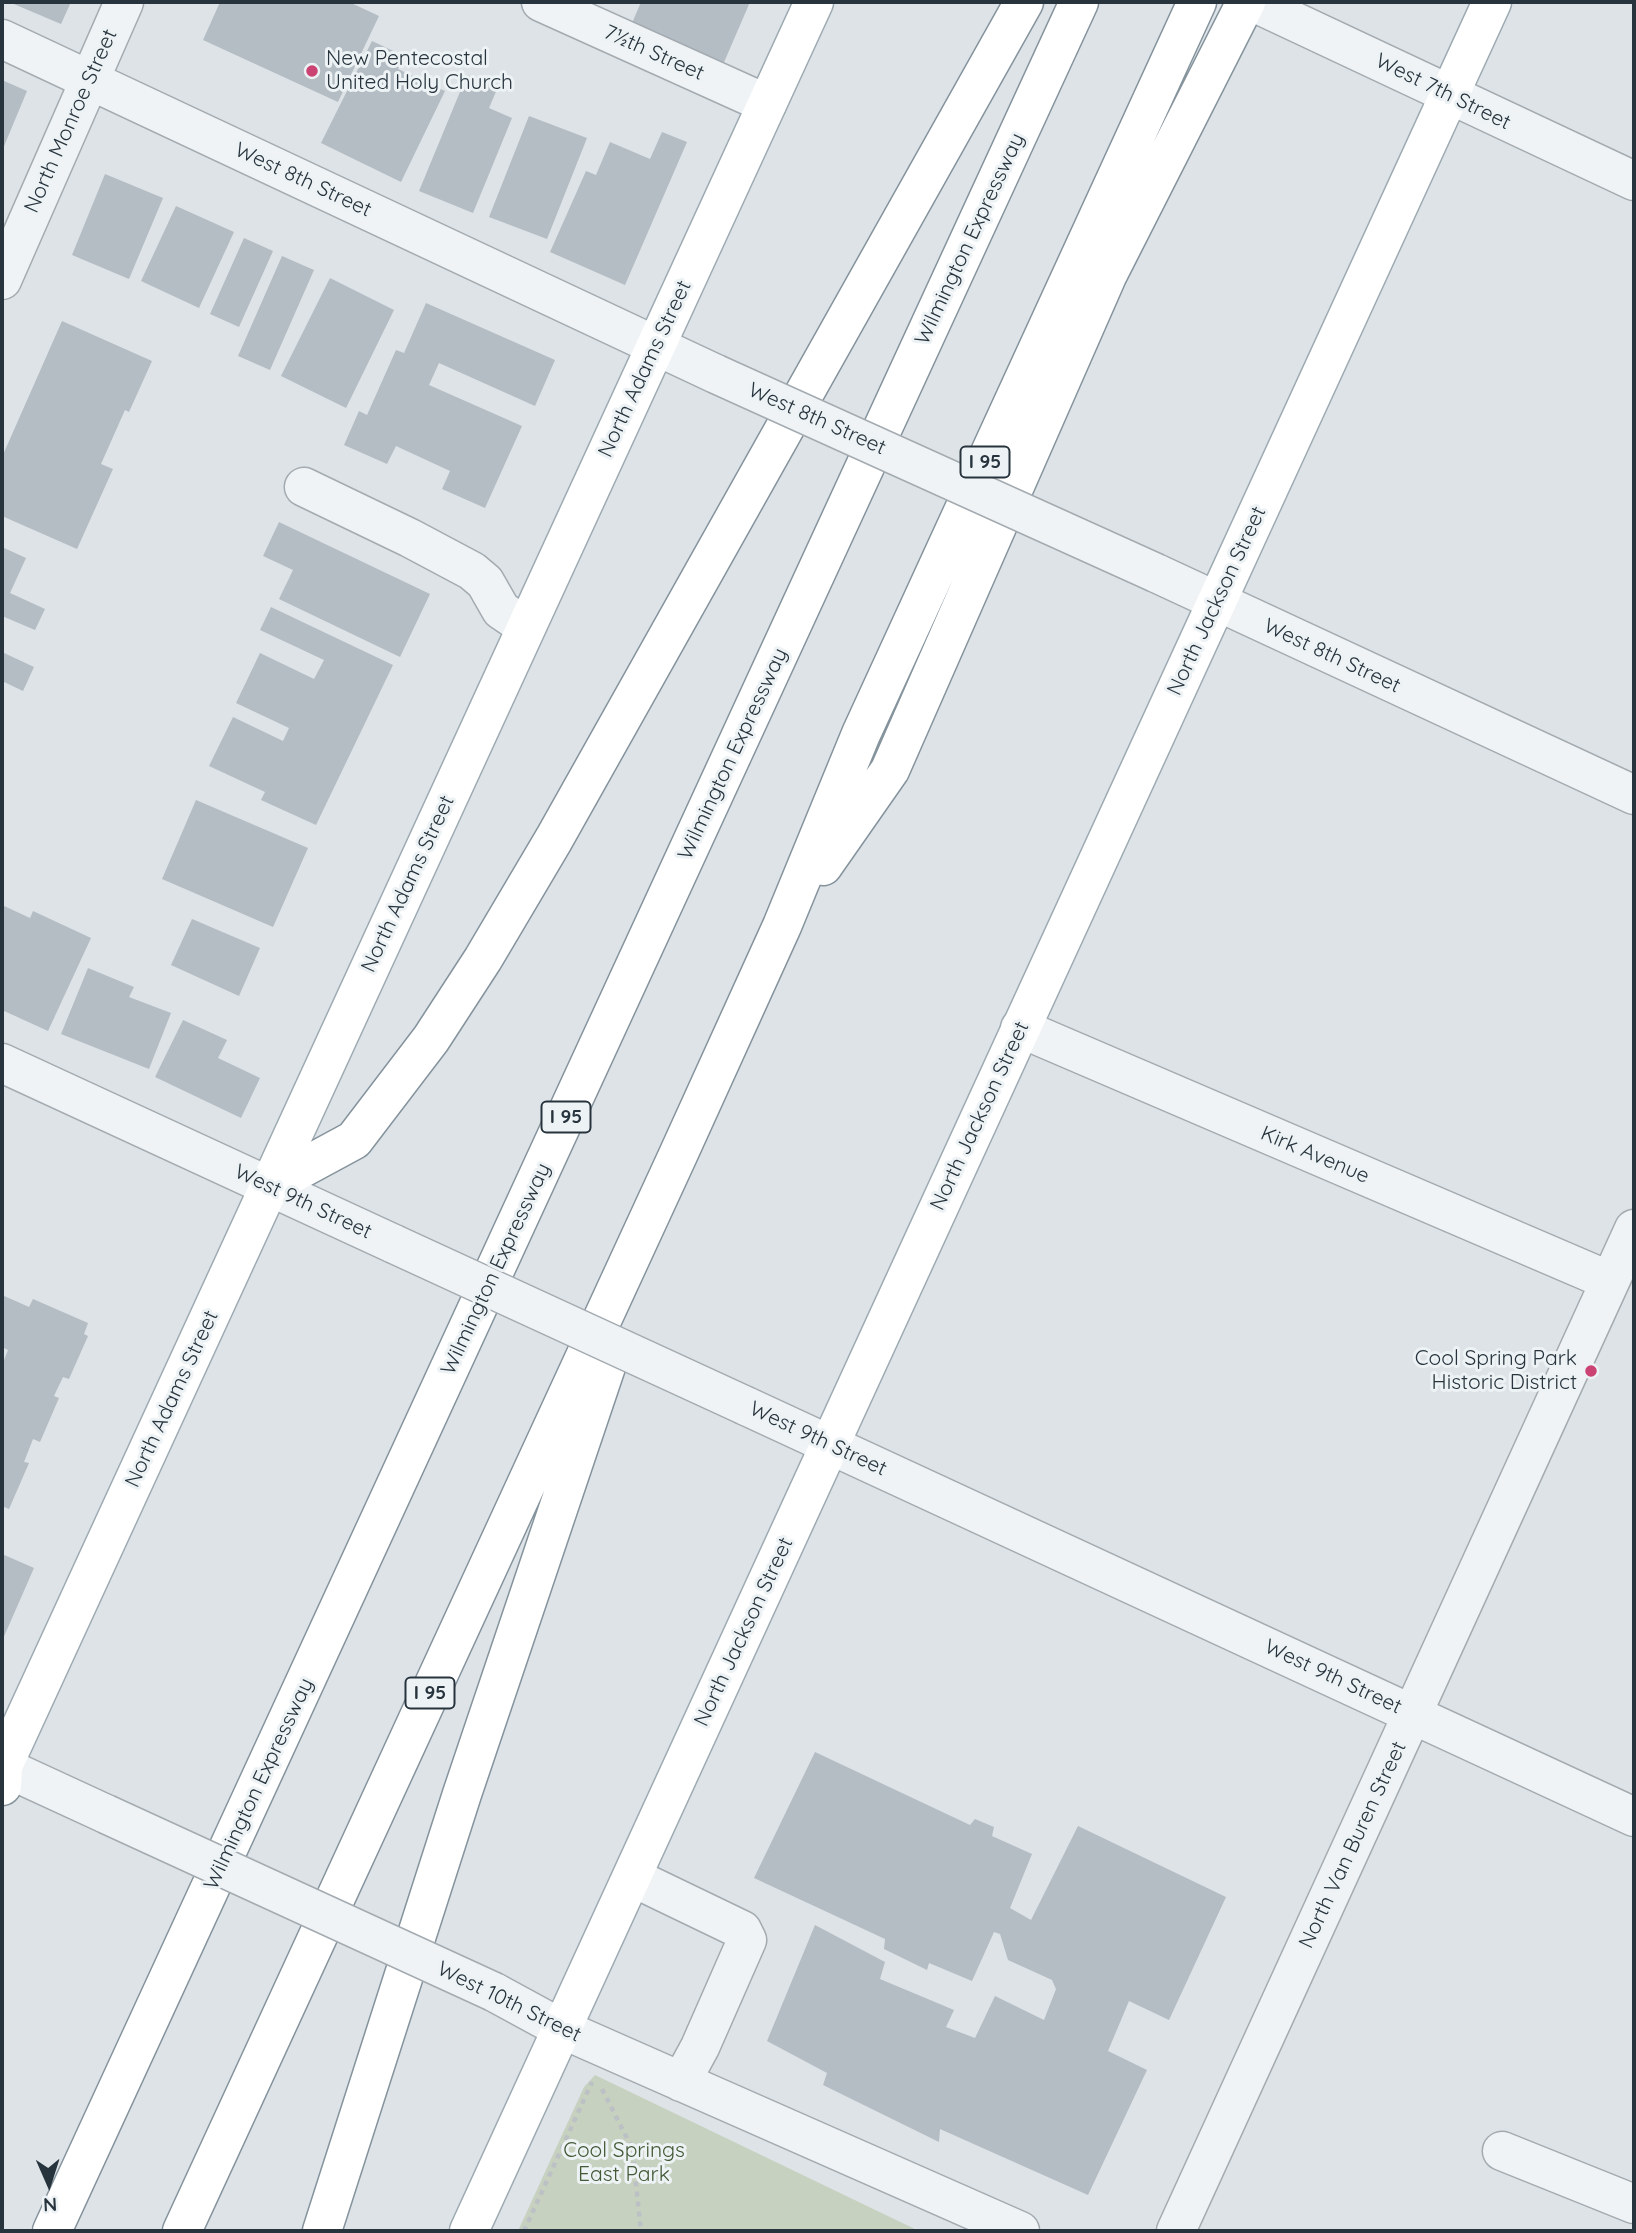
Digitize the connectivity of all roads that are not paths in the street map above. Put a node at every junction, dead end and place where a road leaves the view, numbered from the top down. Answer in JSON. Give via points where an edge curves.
{"nodes":[{"id":1,"x":124,"y":2,"type":"edge"},
{"id":2,"x":541,"y":2,"type":"edge"},
{"id":3,"x":814,"y":2,"type":"edge"},
{"id":4,"x":1024,"y":2,"type":"edge"},
{"id":5,"x":1079,"y":2,"type":"edge"},
{"id":6,"x":1197,"y":2,"type":"edge"},
{"id":7,"x":1246,"y":2,"type":"edge"},
{"id":8,"x":1253,"y":2,"type":"edge"},
{"id":9,"x":1492,"y":2,"type":"edge"},
{"id":10,"x":2,"y":39,"type":"edge"},
{"id":11,"x":88,"y":80,"type":"junction"},
{"id":12,"x":1449,"y":95,"type":"junction"},
{"id":13,"x":767,"y":104,"type":"junction"},
{"id":14,"x":1634,"y":181,"type":"edge"},
{"id":15,"x":2,"y":279,"type":"edge"},
{"id":16,"x":656,"y":345,"type":"junction"},
{"id":17,"x":304,"y":487,"type":"dead end"},
{"id":18,"x":1217,"y":603,"type":"junction"},
{"id":19,"x":526,"y":627,"type":"junction"},
{"id":20,"x":1634,"y":795,"type":"edge"},
{"id":21,"x":782,"y":926,"type":"junction"},
{"id":22,"x":1020,"y":1028,"type":"junction"},
{"id":23,"x":2,"y":1063,"type":"edge"},
{"id":24,"x":678,"y":1154,"type":"junction"},
{"id":25,"x":269,"y":1186,"type":"junction"},
{"id":26,"x":1634,"y":1229,"type":"edge"},
{"id":27,"x":1611,"y":1281,"type":"junction"},
{"id":28,"x":830,"y":1444,"type":"junction"},
{"id":29,"x":1412,"y":1714,"type":"junction"},
{"id":30,"x":2,"y":1772,"type":"edge"},
{"id":31,"x":1634,"y":1817,"type":"edge"},
{"id":32,"x":632,"y":1877,"type":"junction"},
{"id":33,"x":562,"y":2029,"type":"junction"},
{"id":34,"x":681,"y":2082,"type":"junction"},
{"id":35,"x":1502,"y":2151,"type":"dead end"},
{"id":36,"x":1634,"y":2204,"type":"edge"},
{"id":37,"x":52,"y":2231,"type":"edge"},
{"id":38,"x":182,"y":2231,"type":"edge"},
{"id":39,"x":322,"y":2231,"type":"edge"},
{"id":40,"x":469,"y":2231,"type":"edge"},
{"id":41,"x":1020,"y":2231,"type":"edge"},
{"id":42,"x":1176,"y":2231,"type":"edge"}],
"edges":[{"from":1,"to":11,"type":"street","name":"North Monroe Street"},
{"from":2,"to":13,"type":"street","name":"7½th Street"},
{"from":3,"to":13,"type":"main road","name":"North Adams Street"},
{"from":4,"to":25,"type":"main road","via":[[483,959],[431,1039],[354,1140]]},
{"from":5,"to":37,"type":"main road","name":"Wilmington Expressway","number":"I 95"},
{"from":6,"to":21,"type":"main road","number":"I 95","via":[[860,734]]},
{"from":7,"to":21,"type":"main road","via":[[1107,276],[890,771]]},
{"from":8,"to":12,"type":"street","name":"West 7th Street"},
{"from":9,"to":12,"type":"main road","name":"North Jackson Street"},
{"from":10,"to":11,"type":"street","name":"West 8th Street"},
{"from":11,"to":15,"type":"street","name":"North Monroe Street"},
{"from":11,"to":16,"type":"street","name":"West 8th Street"},
{"from":12,"to":14,"type":"street","name":"West 7th Street"},
{"from":12,"to":18,"type":"main road","name":"North Jackson Street"},
{"from":13,"to":16,"type":"main road","name":"North Adams Street"},
{"from":16,"to":18,"type":"street","name":"West 8th Street","bridge":true},
{"from":16,"to":19,"type":"main road","name":"North Adams Street"},
{"from":17,"to":19,"type":"street","via":[[472,571],[485,582],[501,610]]},
{"from":18,"to":20,"type":"street","name":"West 8th Street"},
{"from":18,"to":22,"type":"main road","name":"North Jackson Street"},
{"from":19,"to":25,"type":"main road","name":"North Adams Street"},
{"from":21,"to":24,"type":"main road","number":"I 95"},
{"from":22,"to":27,"type":"street","name":"Kirk Avenue"},
{"from":22,"to":28,"type":"main road","name":"North Jackson Street"},
{"from":23,"to":25,"type":"street","name":"West 9th Street"},
{"from":24,"to":38,"type":"main road","number":"I 95"},
{"from":24,"to":39,"type":"main road","via":[[462,1794]]},
{"from":25,"to":28,"type":"street","name":"West 9th Street","bridge":true},
{"from":25,"to":30,"type":"main road","name":"North Adams Street"},
{"from":26,"to":27,"type":"street","name":"North Van Buren Street"},
{"from":27,"to":29,"type":"street","name":"North Van Buren Street"},
{"from":28,"to":29,"type":"street","name":"West 9th Street"},
{"from":28,"to":32,"type":"main road","name":"North Jackson Street"},
{"from":29,"to":31,"type":"street","name":"West 9th Street"},
{"from":29,"to":42,"type":"street","name":"North Van Buren Street"},
{"from":30,"to":33,"type":"street","name":"West 10th Street","bridge":true,"via":[[106,1814],[494,1992]]},
{"from":32,"to":33,"type":"main road","name":"North Jackson Street"},
{"from":32,"to":34,"type":"street","via":[[742,1930],[747,1940]]},
{"from":33,"to":34,"type":"street","name":"West 10th Street"},
{"from":33,"to":40,"type":"main road","name":"North Jackson Street"},
{"from":34,"to":41,"type":"street","name":"West 10th Street"},
{"from":35,"to":36,"type":"street"}]}
